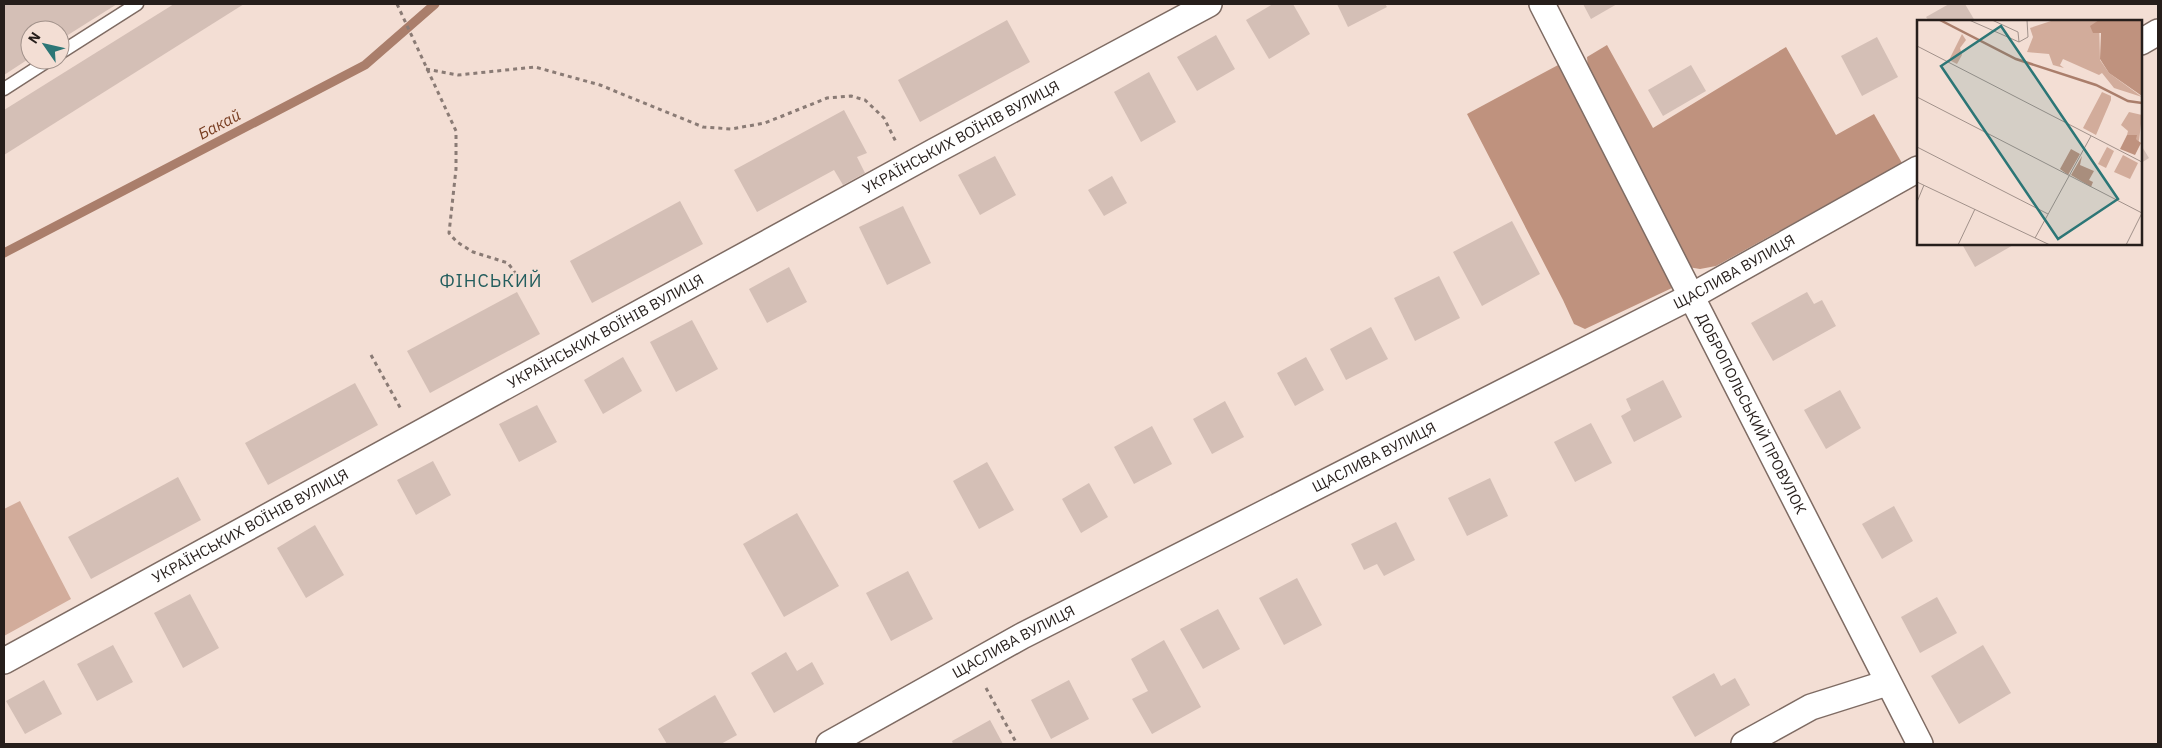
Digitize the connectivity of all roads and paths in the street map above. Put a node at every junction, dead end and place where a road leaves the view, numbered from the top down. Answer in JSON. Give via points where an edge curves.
{"nodes":[{"id":1,"x":137,"y":4,"type":"edge"},
{"id":2,"x":1209,"y":4,"type":"edge"},
{"id":3,"x":1542,"y":4,"type":"edge"},
{"id":4,"x":398,"y":6,"type":"edge"},
{"id":5,"x":2158,"y":32,"type":"edge"},
{"id":6,"x":2142,"y":41,"type":"edge"},
{"id":7,"x":70,"y":47,"type":"edge"},
{"id":8,"x":426,"y":69,"type":"junction"},
{"id":9,"x":33,"y":70,"type":"edge"},
{"id":10,"x":4,"y":89,"type":"edge"},
{"id":11,"x":908,"y":166,"type":"junction"},
{"id":12,"x":1917,"y":170,"type":"edge"},
{"id":13,"x":518,"y":277,"type":"dead end"},
{"id":14,"x":1690,"y":297,"type":"junction"},
{"id":15,"x":371,"y":355,"type":"dead end"},
{"id":16,"x":415,"y":435,"type":"junction"},
{"id":17,"x":4,"y":660,"type":"edge"},
{"id":18,"x":972,"y":663,"type":"junction"},
{"id":19,"x":1888,"y":683,"type":"junction"},
{"id":20,"x":829,"y":744,"type":"edge"},
{"id":21,"x":1017,"y":744,"type":"edge"},
{"id":22,"x":1744,"y":744,"type":"edge"},
{"id":23,"x":1920,"y":744,"type":"edge"}],
"edges":[{"from":1,"to":7,"type":"lane"},
{"from":2,"to":11,"type":"street","name":"УКРАЇНСЬКИХ ВОЇНІВ ВУЛИЦЯ"},
{"from":3,"to":14,"type":"street","name":"ДОБРОПОЛЬСЬКИЙ ПРОВУЛОК"},
{"from":4,"to":8,"type":"path"},
{"from":5,"to":6,"type":"street"},
{"from":8,"to":11,"type":"path","via":[[458,75],[535,67],[600,85],[703,127],[731,130],[765,123],[827,98],[851,96],[865,100],[884,118]]},
{"from":8,"to":13,"type":"path","via":[[456,131],[456,169],[449,233],[473,252],[508,263]]},
{"from":9,"to":10,"type":"lane"},
{"from":11,"to":16,"type":"street","name":"УКРАЇНСЬКИХ ВОЇНІВ ВУЛИЦЯ"},
{"from":12,"to":14,"type":"street","name":"ЩАСЛИВА ВУЛИЦЯ"},
{"from":14,"to":18,"type":"street","name":"ЩАСЛИВА ВУЛИЦЯ"},
{"from":14,"to":19,"type":"street","name":"ДОБРОПОЛЬСЬКИЙ ПРОВУЛОК"},
{"from":15,"to":16,"type":"path"},
{"from":16,"to":17,"type":"street","name":"УКРАЇНСЬКИХ ВОЇНІВ ВУЛИЦЯ"},
{"from":18,"to":20,"type":"street","name":"ЩАСЛИВА ВУЛИЦЯ"},
{"from":18,"to":21,"type":"path"},
{"from":19,"to":22,"type":"street","via":[[1811,707]]},
{"from":19,"to":23,"type":"street","name":"ДОБРОПОЛЬСЬКИЙ ПРОВУЛОК"}]}
